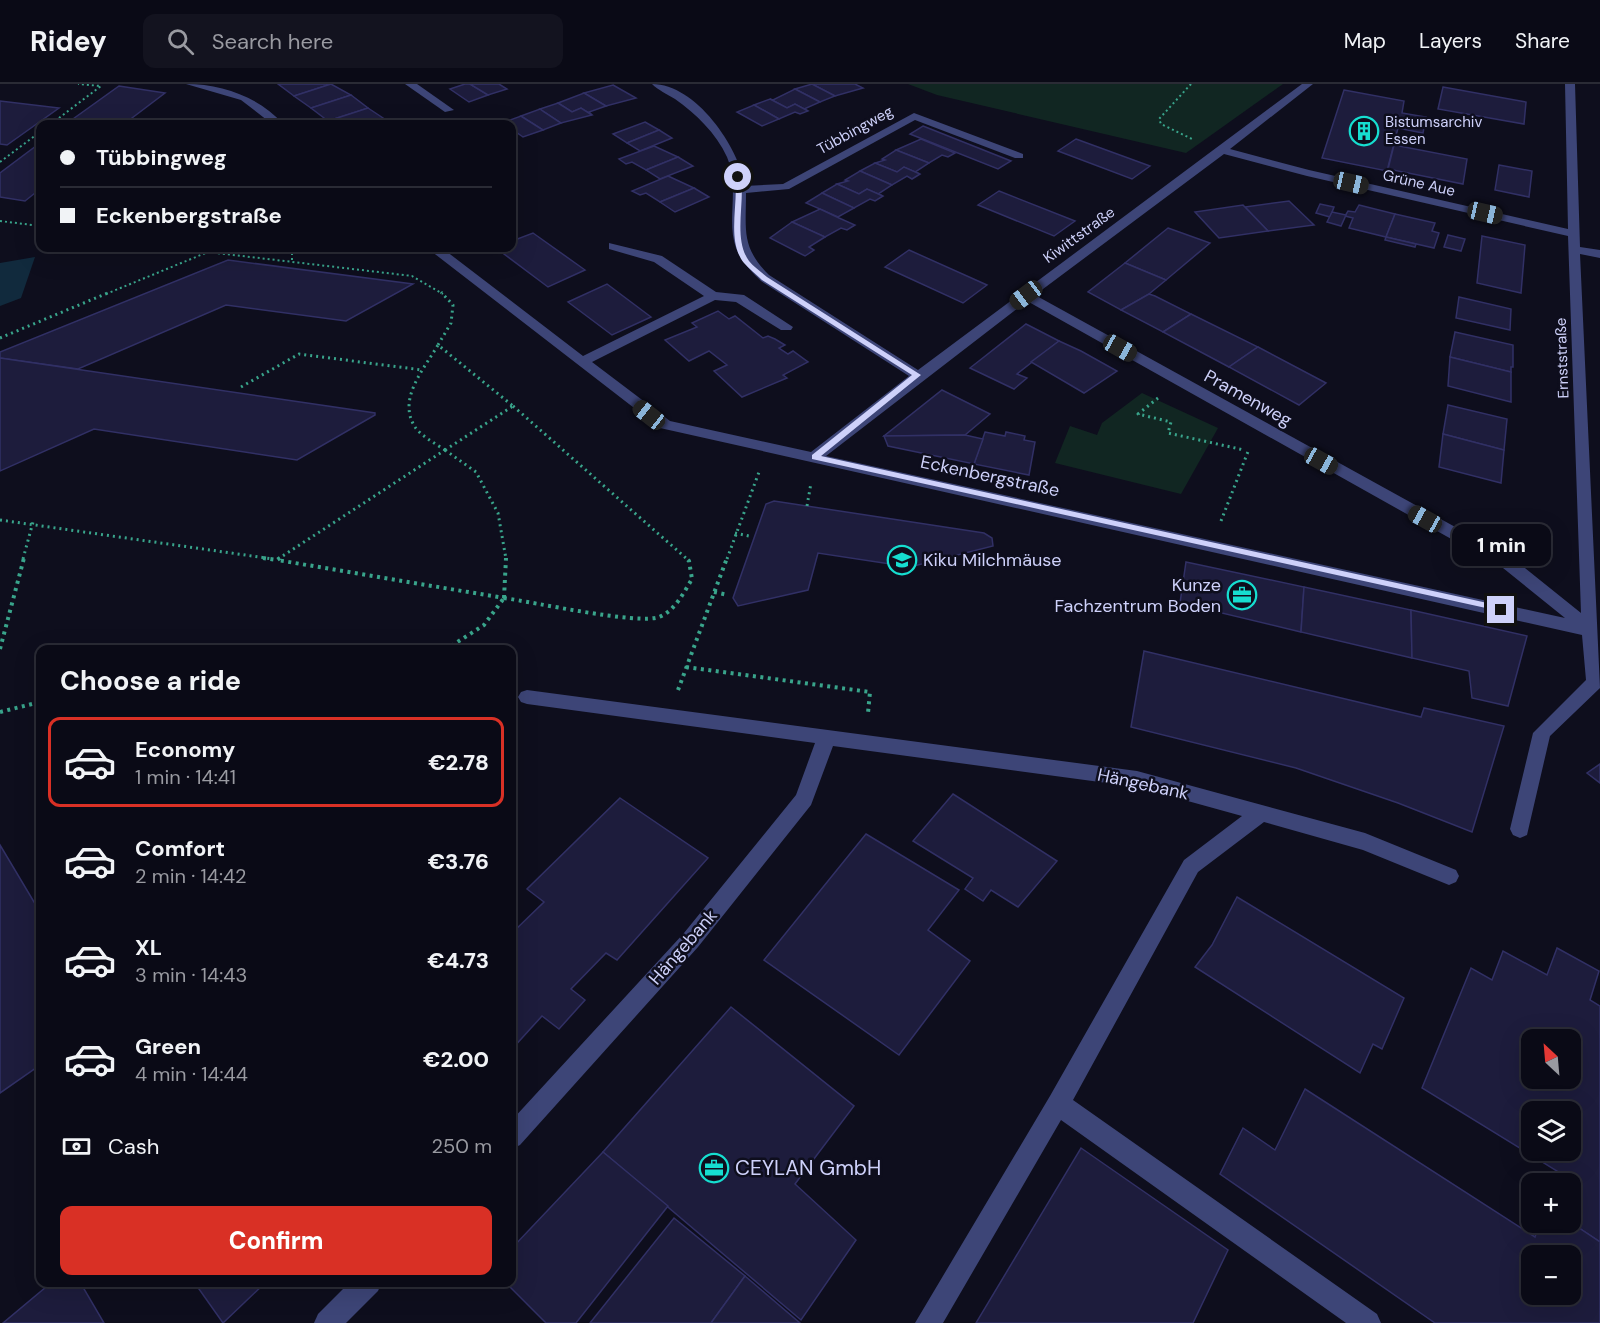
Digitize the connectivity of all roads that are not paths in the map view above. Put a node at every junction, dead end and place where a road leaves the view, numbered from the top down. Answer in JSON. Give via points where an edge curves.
{"nodes":[{"id":1,"x":192,"y":84,"type":"edge"},
{"id":2,"x":410,"y":84,"type":"edge"},
{"id":3,"x":657,"y":84,"type":"edge"},
{"id":4,"x":1308,"y":84,"type":"edge"},
{"id":5,"x":1570,"y":84,"type":"edge"},
{"id":6,"x":449,"y":110,"type":"dead end"},
{"id":7,"x":273,"y":120,"type":"edge"},
{"id":8,"x":1221,"y":152,"type":"junction"},
{"id":9,"x":1018,"y":156,"type":"dead end"},
{"id":10,"x":740,"y":190,"type":"junction"},
{"id":11,"x":1574,"y":234,"type":"junction"},
{"id":12,"x":613,"y":246,"type":"dead end"},
{"id":13,"x":1574,"y":249,"type":"junction"},
{"id":14,"x":440,"y":252,"type":"edge"},
{"id":15,"x":1600,"y":254,"type":"edge"},
{"id":16,"x":1026,"y":295,"type":"junction"},
{"id":17,"x":713,"y":296,"type":"junction"},
{"id":18,"x":786,"y":327,"type":"dead end"},
{"id":19,"x":581,"y":362,"type":"junction"},
{"id":20,"x":917,"y":375,"type":"junction"},
{"id":21,"x":814,"y":457,"type":"junction"},
{"id":22,"x":1595,"y":633,"type":"edge"},
{"id":23,"x":527,"y":697,"type":"dead end"},
{"id":24,"x":826,"y":738,"type":"junction"},
{"id":25,"x":1260,"y":814,"type":"junction"},
{"id":26,"x":1520,"y":829,"type":"dead end"},
{"id":27,"x":1449,"y":876,"type":"dead end"},
{"id":28,"x":1058,"y":1104,"type":"junction"},
{"id":29,"x":516,"y":1133,"type":"edge"},
{"id":30,"x":364,"y":1287,"type":"edge"},
{"id":31,"x":327,"y":1323,"type":"edge"},
{"id":32,"x":928,"y":1323,"type":"edge"},
{"id":33,"x":1368,"y":1323,"type":"edge"}],
"edges":[{"from":1,"to":7,"type":"street","via":[[245,98]]},
{"from":2,"to":6,"type":"street"},
{"from":3,"to":10,"type":"street","via":[[691,105],[716,131],[735,164]]},
{"from":4,"to":8,"type":"street","name":"Kiwittstraße"},
{"from":5,"to":11,"type":"street","name":"Ernststraße"},
{"from":8,"to":11,"type":"street","name":"Grüne Aue"},
{"from":8,"to":16,"type":"street","name":"Kiwittstraße"},
{"from":9,"to":10,"type":"street","name":"Tübbingweg","via":[[914,116],[785,187]]},
{"from":10,"to":20,"type":"street","via":[[738,237],[746,261],[765,278]]},
{"from":11,"to":13,"type":"street","name":"Ernststraße"},
{"from":12,"to":17,"type":"street","via":[[658,259]]},
{"from":13,"to":15,"type":"street"},
{"from":13,"to":22,"type":"street","name":"Ernststraße"},
{"from":14,"to":19,"type":"street","name":"Eckenbergstraße"},
{"from":16,"to":20,"type":"street","name":"Kiwittstraße"},
{"from":16,"to":22,"type":"street","name":"Pramenweg","via":[[1509,564]]},
{"from":17,"to":18,"type":"street","via":[[739,298]]},
{"from":17,"to":19,"type":"street"},
{"from":19,"to":21,"type":"street","name":"Eckenbergstraße","via":[[665,425]]},
{"from":20,"to":21,"type":"street","name":"Kiwittstraße"},
{"from":21,"to":22,"type":"street","name":"Eckenbergstraße"},
{"from":22,"to":26,"type":"street","name":"Ernststraße","via":[[1595,682],[1542,733]]},
{"from":23,"to":24,"type":"street","name":"Hängebank"},
{"from":24,"to":25,"type":"street","name":"Hängebank","via":[[1137,779]]},
{"from":24,"to":29,"type":"street","name":"Hängebank","via":[[804,799],[691,940]]},
{"from":25,"to":27,"type":"street","name":"Hängebank","via":[[1365,842]]},
{"from":25,"to":28,"type":"street","via":[[1191,866]]},
{"from":28,"to":32,"type":"street"},
{"from":28,"to":33,"type":"street"},
{"from":30,"to":31,"type":"street"}]}
